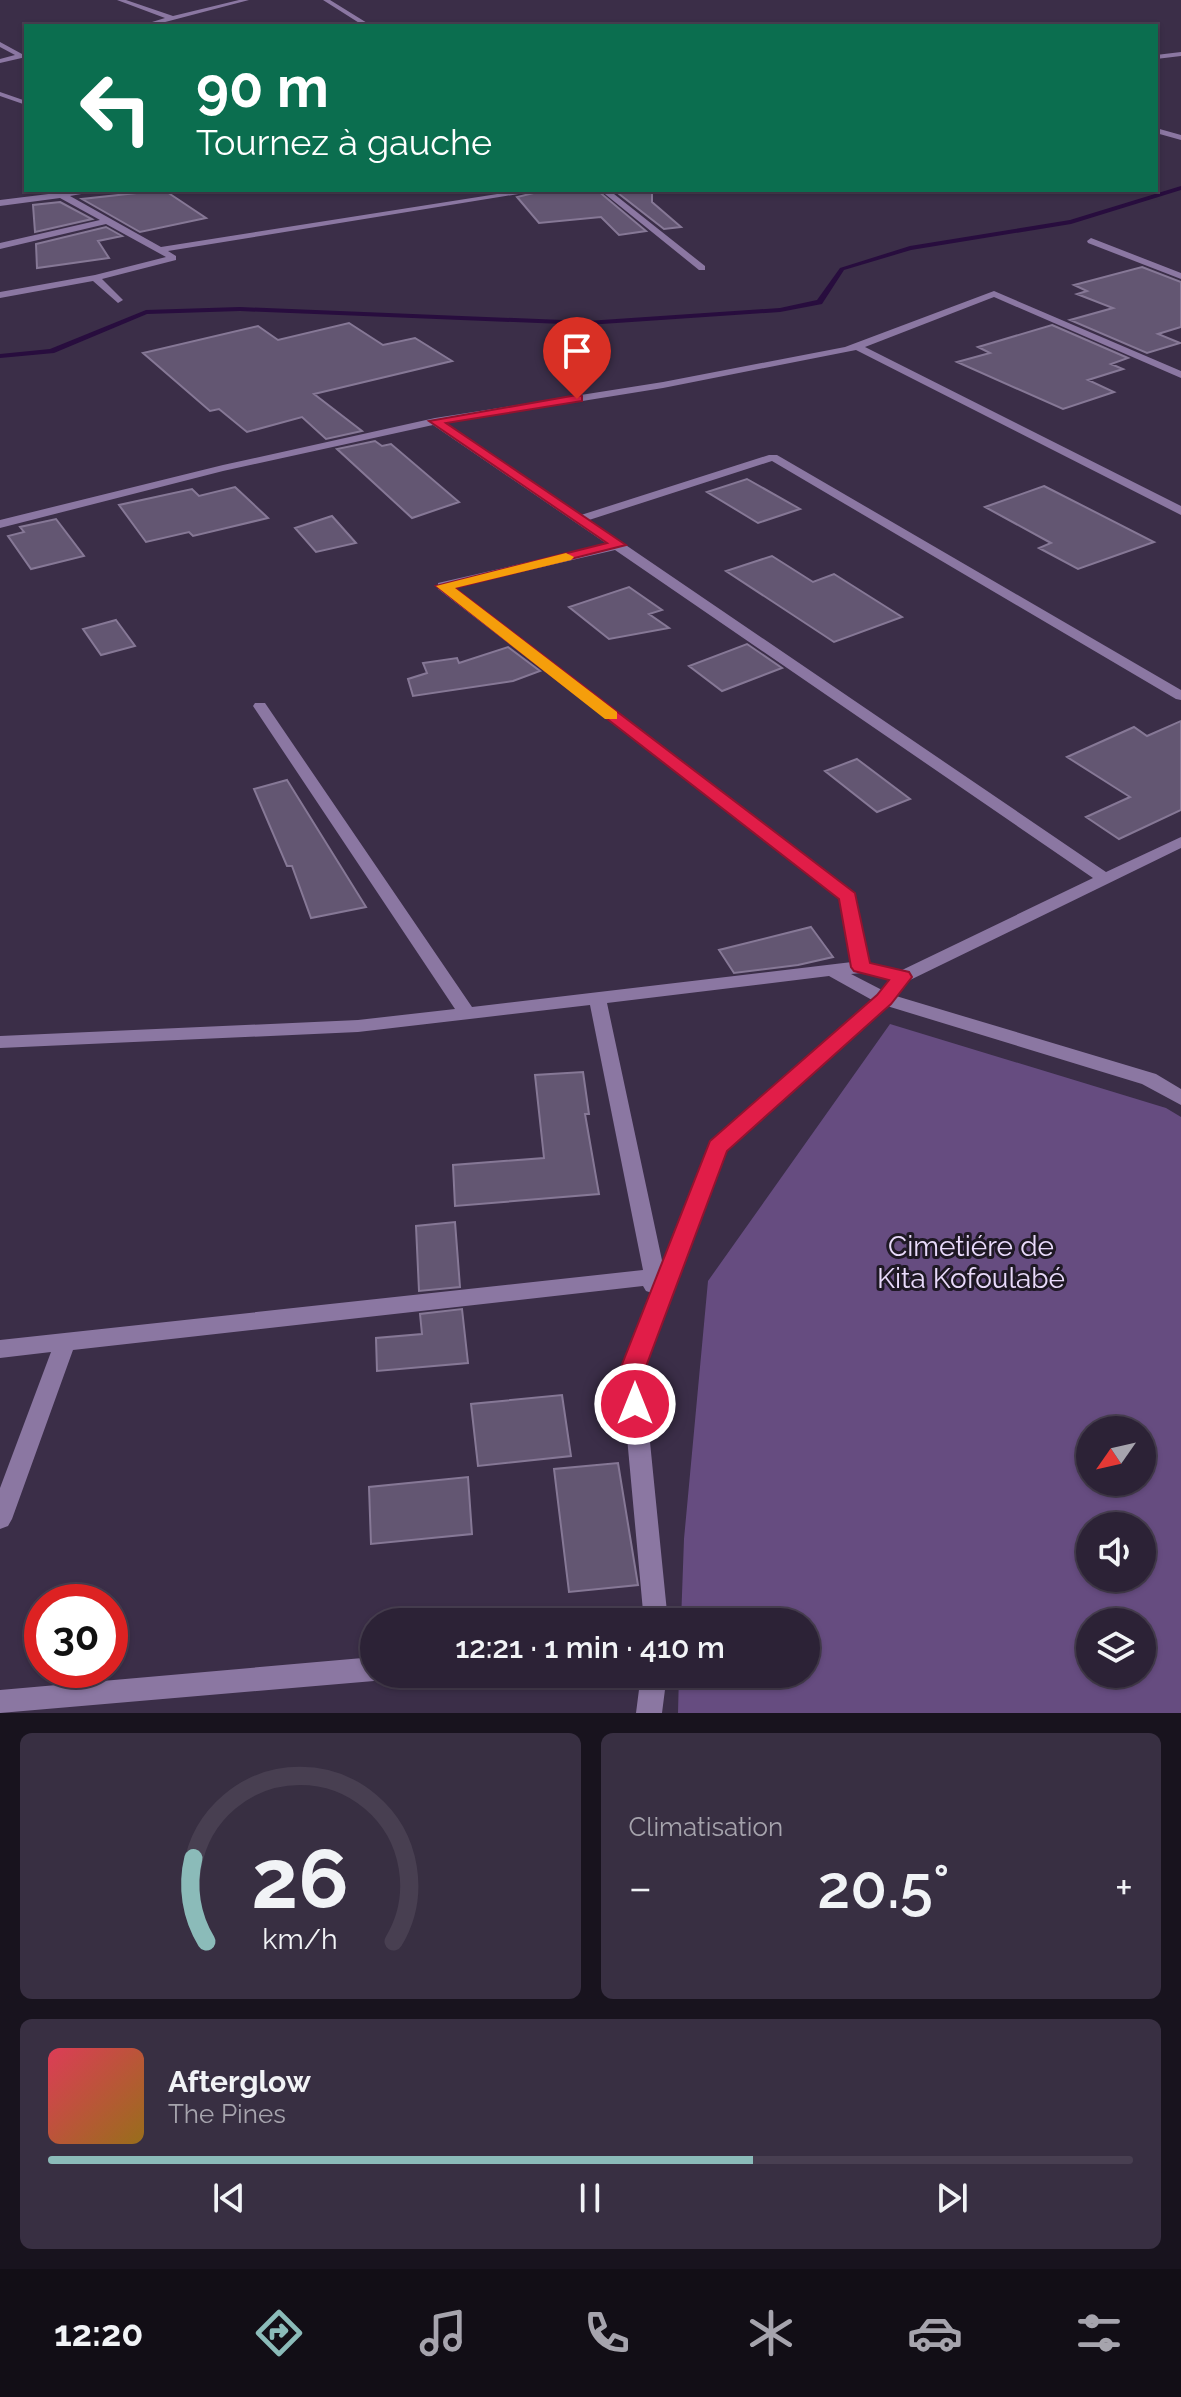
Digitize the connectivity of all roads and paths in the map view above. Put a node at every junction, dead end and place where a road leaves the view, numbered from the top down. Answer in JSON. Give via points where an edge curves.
{"nodes":[{"id":1,"x":120,"y":0,"type":"edge"},
{"id":2,"x":246,"y":0,"type":"edge"},
{"id":3,"x":326,"y":0,"type":"edge"},
{"id":4,"x":173,"y":18,"type":"junction"},
{"id":5,"x":150,"y":24,"type":"edge"},
{"id":6,"x":184,"y":24,"type":"edge"},
{"id":7,"x":366,"y":24,"type":"edge"},
{"id":8,"x":0,"y":44,"type":"edge"},
{"id":9,"x":1181,"y":54,"type":"edge"},
{"id":10,"x":23,"y":56,"type":"edge"},
{"id":11,"x":1158,"y":57,"type":"edge"},
{"id":12,"x":0,"y":61,"type":"edge"},
{"id":13,"x":0,"y":94,"type":"edge"},
{"id":14,"x":24,"y":102,"type":"edge"},
{"id":15,"x":1158,"y":131,"type":"edge"},
{"id":16,"x":1181,"y":138,"type":"edge"},
{"id":17,"x":84,"y":192,"type":"edge"},
{"id":18,"x":526,"y":192,"type":"edge"},
{"id":19,"x":607,"y":192,"type":"edge"},
{"id":20,"x":61,"y":195,"type":"junction"},
{"id":21,"x":0,"y":203,"type":"edge"},
{"id":22,"x":108,"y":221,"type":"junction"},
{"id":23,"x":1091,"y":241,"type":"dead end"},
{"id":24,"x":0,"y":246,"type":"edge"},
{"id":25,"x":160,"y":250,"type":"junction"},
{"id":26,"x":702,"y":268,"type":"dead end"},
{"id":27,"x":1181,"y":276,"type":"edge"},
{"id":28,"x":95,"y":278,"type":"junction"},
{"id":29,"x":0,"y":295,"type":"edge"},
{"id":30,"x":118,"y":300,"type":"dead end"},
{"id":31,"x":855,"y":346,"type":"junction"},
{"id":32,"x":1181,"y":375,"type":"edge"},
{"id":33,"x":435,"y":421,"type":"junction"},
{"id":34,"x":1181,"y":511,"type":"edge"},
{"id":35,"x":581,"y":519,"type":"junction"},
{"id":36,"x":0,"y":524,"type":"edge"},
{"id":37,"x":619,"y":545,"type":"junction"},
{"id":38,"x":1181,"y":696,"type":"edge"},
{"id":39,"x":260,"y":706,"type":"dead end"},
{"id":40,"x":1181,"y":842,"type":"edge"},
{"id":41,"x":1104,"y":878,"type":"junction"},
{"id":42,"x":861,"y":967,"type":"junction"},
{"id":43,"x":831,"y":970,"type":"junction"},
{"id":44,"x":902,"y":977,"type":"junction"},
{"id":45,"x":597,"y":998,"type":"junction"},
{"id":46,"x":884,"y":999,"type":"junction"},
{"id":47,"x":467,"y":1013,"type":"junction"},
{"id":48,"x":0,"y":1042,"type":"edge"},
{"id":49,"x":1181,"y":1098,"type":"edge"},
{"id":50,"x":655,"y":1277,"type":"junction"},
{"id":51,"x":65,"y":1343,"type":"junction"},
{"id":52,"x":0,"y":1349,"type":"edge"},
{"id":53,"x":632,"y":1372,"type":"junction"},
{"id":54,"x":0,"y":1519,"type":"edge"},
{"id":55,"x":655,"y":1608,"type":"edge"},
{"id":56,"x":360,"y":1670,"type":"edge"},
{"id":57,"x":652,"y":1688,"type":"edge"},
{"id":58,"x":0,"y":1702,"type":"edge"},
{"id":59,"x":649,"y":1713,"type":"edge"}],
"edges":[{"from":1,"to":4,"type":"street"},
{"from":2,"to":4,"type":"street"},
{"from":3,"to":7,"type":"street"},
{"from":4,"to":5,"type":"street"},
{"from":4,"to":6,"type":"street"},
{"from":8,"to":10,"type":"street"},
{"from":9,"to":11,"type":"street"},
{"from":10,"to":12,"type":"street"},
{"from":13,"to":14,"type":"street"},
{"from":15,"to":16,"type":"street"},
{"from":17,"to":20,"type":"street"},
{"from":18,"to":25,"type":"street"},
{"from":19,"to":26,"type":"street"},
{"from":20,"to":21,"type":"street"},
{"from":20,"to":22,"type":"street"},
{"from":22,"to":24,"type":"street"},
{"from":22,"to":25,"type":"street"},
{"from":23,"to":27,"type":"street"},
{"from":25,"to":28,"type":"street","via":[[173,258]]},
{"from":28,"to":29,"type":"street"},
{"from":28,"to":30,"type":"street"},
{"from":31,"to":32,"type":"street","via":[[994,294]]},
{"from":31,"to":33,"type":"street","via":[[663,385]]},
{"from":31,"to":34,"type":"street"},
{"from":33,"to":35,"type":"street"},
{"from":33,"to":36,"type":"street"},
{"from":35,"to":37,"type":"street"},
{"from":35,"to":38,"type":"street","via":[[773,457]]},
{"from":37,"to":41,"type":"street"},
{"from":37,"to":42,"type":"street","via":[[443,586],[848,897]]},
{"from":39,"to":47,"type":"street"},
{"from":40,"to":41,"type":"street"},
{"from":41,"to":44,"type":"street"},
{"from":42,"to":43,"type":"street"},
{"from":42,"to":44,"type":"street"},
{"from":43,"to":45,"type":"street"},
{"from":43,"to":46,"type":"street"},
{"from":44,"to":46,"type":"street"},
{"from":45,"to":47,"type":"street"},
{"from":45,"to":50,"type":"street"},
{"from":46,"to":49,"type":"street","via":[[1149,1079]]},
{"from":46,"to":53,"type":"street","via":[[718,1147]]},
{"from":47,"to":48,"type":"street","via":[[358,1026]]},
{"from":50,"to":51,"type":"street"},
{"from":50,"to":53,"type":"street"},
{"from":51,"to":52,"type":"street"},
{"from":51,"to":54,"type":"street"},
{"from":53,"to":55,"type":"street"},
{"from":56,"to":58,"type":"street"},
{"from":57,"to":59,"type":"street"}]}
